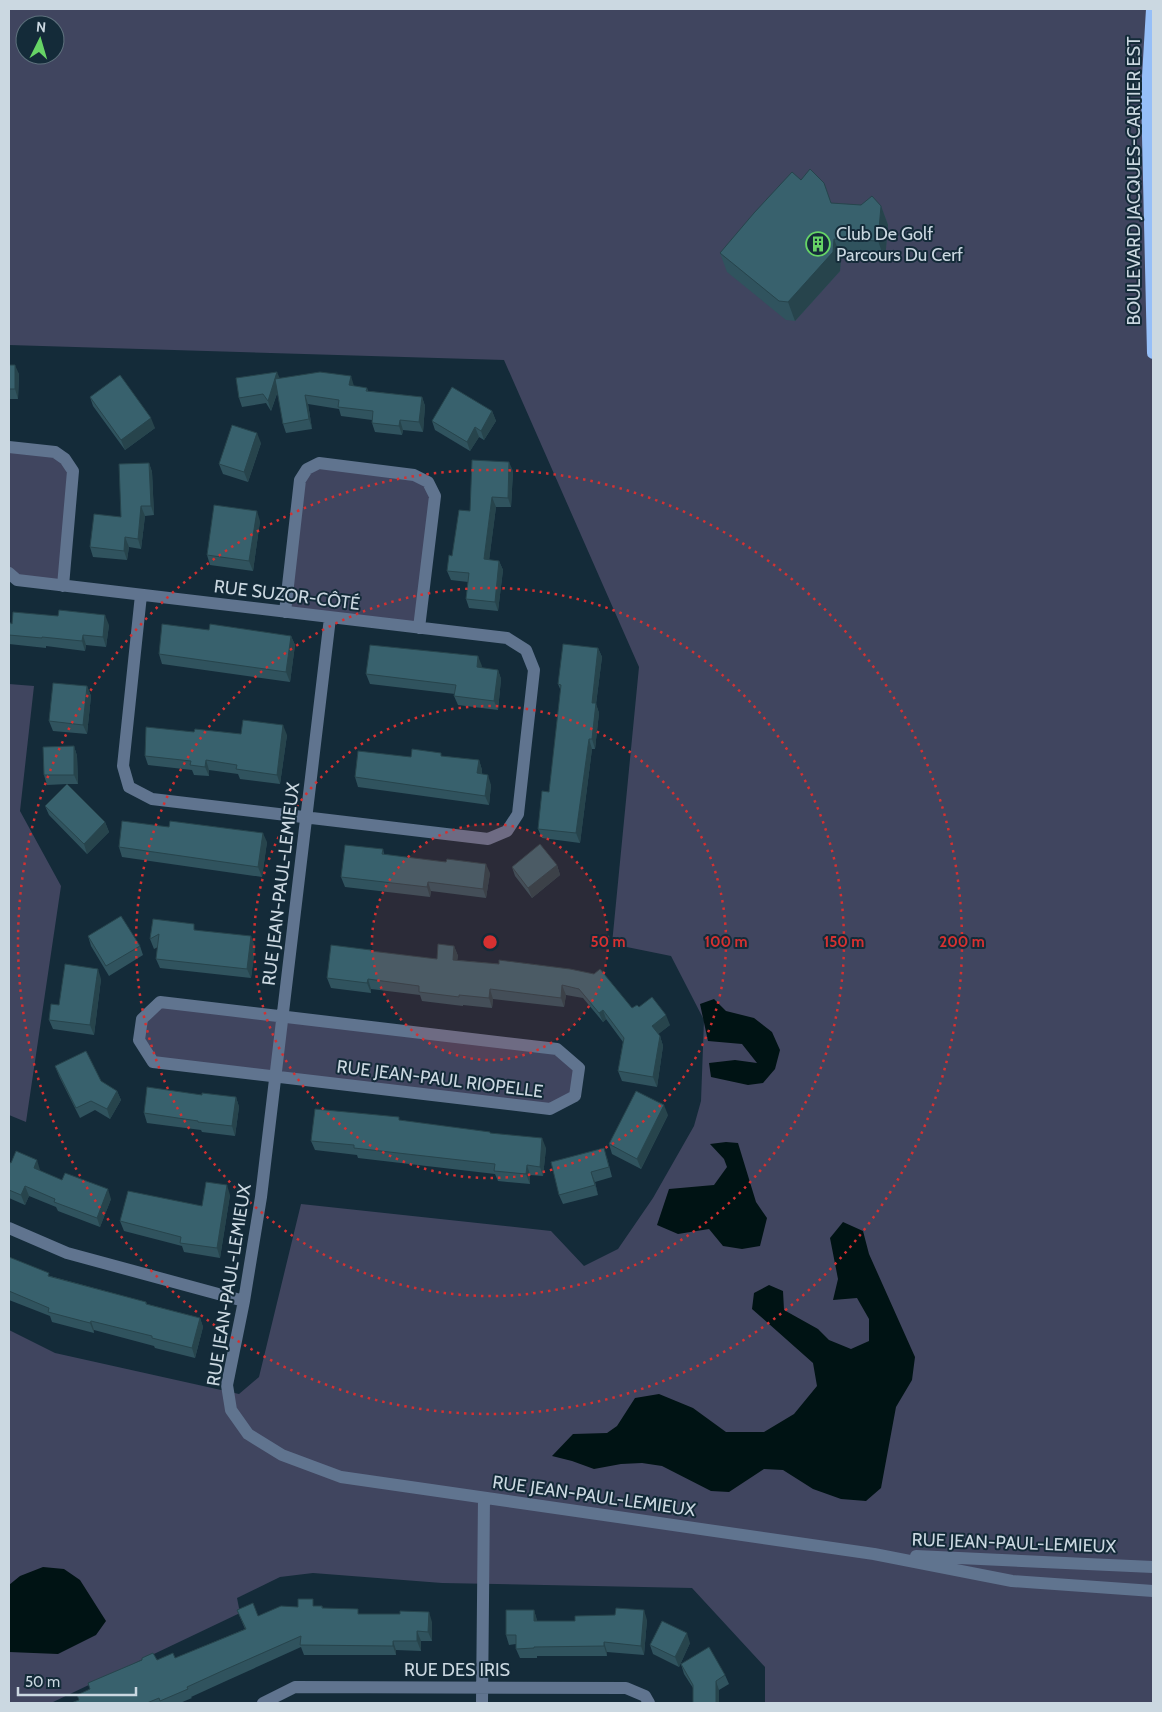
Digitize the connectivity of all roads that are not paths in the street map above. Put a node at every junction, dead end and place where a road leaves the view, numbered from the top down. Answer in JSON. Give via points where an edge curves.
{"nodes":[{"id":1,"x":1152,"y":9,"type":"edge"},
{"id":2,"x":1153,"y":353,"type":"edge"},
{"id":3,"x":9,"y":447,"type":"edge"},
{"id":4,"x":9,"y":573,"type":"edge"},
{"id":5,"x":63,"y":586,"type":"junction"},
{"id":6,"x":141,"y":595,"type":"junction"},
{"id":7,"x":284,"y":612,"type":"junction"},
{"id":8,"x":330,"y":618,"type":"junction"},
{"id":9,"x":419,"y":628,"type":"junction"},
{"id":10,"x":306,"y":818,"type":"junction"},
{"id":11,"x":283,"y":1016,"type":"junction"},
{"id":12,"x":276,"y":1077,"type":"junction"},
{"id":13,"x":9,"y":1228,"type":"edge"},
{"id":14,"x":244,"y":1301,"type":"junction"},
{"id":15,"x":484,"y":1498,"type":"junction"},
{"id":16,"x":874,"y":1554,"type":"junction"},
{"id":17,"x":1153,"y":1566,"type":"edge"},
{"id":18,"x":1153,"y":1591,"type":"edge"},
{"id":19,"x":482,"y":1687,"type":"junction"},
{"id":20,"x":263,"y":1703,"type":"edge"},
{"id":21,"x":482,"y":1703,"type":"edge"},
{"id":22,"x":649,"y":1703,"type":"edge"}],
"edges":[{"from":1,"to":2,"type":"main road","name":"BOULEVARD JACQUES-CARTIER EST","via":[[1147,93]]},
{"from":3,"to":5,"type":"street","via":[[55,452],[73,471]]},
{"from":4,"to":5,"type":"street","name":"RUE SUZOR-CÔTÉ","via":[[17,580]]},
{"from":5,"to":6,"type":"street","name":"RUE SUZOR-CÔTÉ"},
{"from":6,"to":7,"type":"street","name":"RUE SUZOR-CÔTÉ"},
{"from":6,"to":10,"type":"street","via":[[123,766],[130,787],[152,799]]},
{"from":7,"to":8,"type":"street","name":"RUE SUZOR-CÔTÉ"},
{"from":7,"to":9,"type":"street","via":[[300,480],[306,469],[318,463],[414,475],[428,482],[435,496]]},
{"from":8,"to":9,"type":"street","name":"RUE SUZOR-CÔTÉ"},
{"from":8,"to":10,"type":"street","name":"RUE JEAN-PAUL-LEMIEUX"},
{"from":9,"to":10,"type":"street","name":"RUE SUZOR-CÔTÉ","via":[[507,638],[526,650],[534,670],[518,814],[507,831],[488,839]]},
{"from":10,"to":11,"type":"street","name":"RUE JEAN-PAUL-LEMIEUX"},
{"from":11,"to":12,"type":"street","name":"RUE JEAN-PAUL-LEMIEUX"},
{"from":11,"to":12,"type":"street","name":"RUE JEAN-PAUL RIOPELLE","via":[[160,1002],[142,1018],[139,1040],[153,1062]]},
{"from":11,"to":12,"type":"street","name":"RUE JEAN-PAUL RIOPELLE","via":[[557,1049],[579,1068],[575,1096],[550,1109]]},
{"from":12,"to":14,"type":"street","name":"RUE JEAN-PAUL-LEMIEUX"},
{"from":13,"to":14,"type":"street","via":[[66,1253]]},
{"from":14,"to":15,"type":"street","name":"RUE JEAN-PAUL-LEMIEUX","via":[[227,1385],[231,1410],[248,1434],[282,1455],[341,1477]]},
{"from":15,"to":16,"type":"street","name":"RUE JEAN-PAUL-LEMIEUX"},
{"from":15,"to":19,"type":"street"},
{"from":16,"to":17,"type":"street","name":"RUE JEAN-PAUL-LEMIEUX"},
{"from":16,"to":18,"type":"street","name":"RUE JEAN-PAUL-LEMIEUX","via":[[1012,1581]]},
{"from":19,"to":20,"type":"street","name":"RUE DES IRIS","via":[[295,1687]]},
{"from":19,"to":21,"type":"street"},
{"from":19,"to":22,"type":"street","name":"RUE DES IRIS","via":[[626,1688],[644,1696]]}]}
